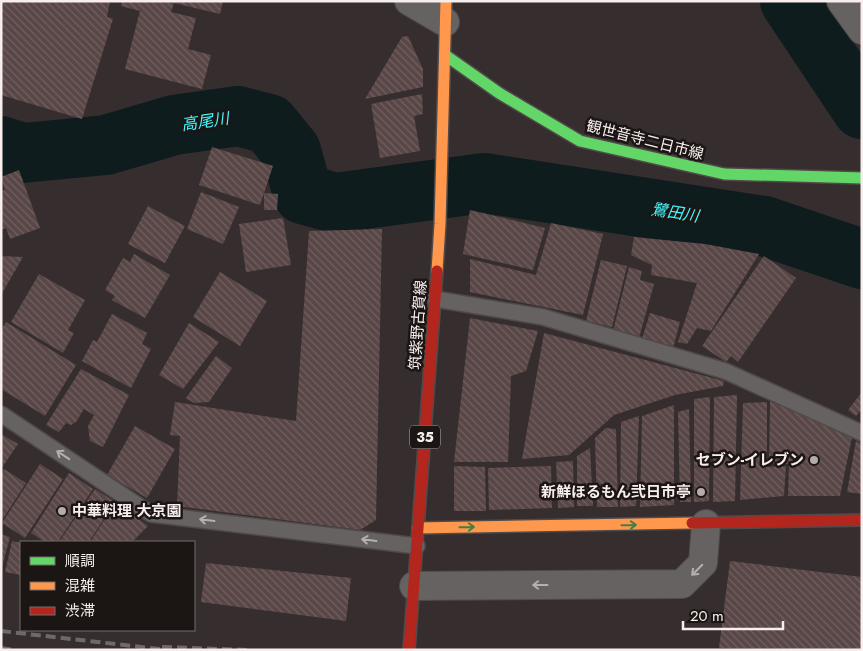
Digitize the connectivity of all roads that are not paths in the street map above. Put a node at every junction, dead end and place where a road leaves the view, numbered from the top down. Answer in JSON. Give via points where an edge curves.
{"nodes":[{"id":1,"x":409,"y":1,"type":"edge"},
{"id":2,"x":841,"y":1,"type":"edge"},
{"id":3,"x":445,"y":12,"type":"edge"},
{"id":4,"x":862,"y":30,"type":"edge"},
{"id":5,"x":445,"y":55,"type":"junction"},
{"id":6,"x":862,"y":178,"type":"edge"},
{"id":7,"x":435,"y":299,"type":"junction"},
{"id":8,"x":1,"y":414,"type":"edge"},
{"id":9,"x":862,"y":433,"type":"edge"},
{"id":10,"x":862,"y":520,"type":"edge"},
{"id":11,"x":706,"y":524,"type":"junction"},
{"id":12,"x":418,"y":528,"type":"junction"},
{"id":13,"x":417,"y":546,"type":"junction"},
{"id":14,"x":414,"y":586,"type":"junction"},
{"id":15,"x":409,"y":650,"type":"edge"}],
"edges":[{"from":1,"to":3,"type":"street"},
{"from":2,"to":4,"type":"street"},
{"from":3,"to":5,"type":"main road","name":"筑紫野古賀線","number":"35"},
{"from":5,"to":6,"type":"main road","name":"観世音寺二日市線","via":[[499,93],[580,141],[724,174]]},
{"from":5,"to":7,"type":"main road","name":"筑紫野古賀線","number":"35"},
{"from":7,"to":9,"type":"lane","via":[[543,317],[725,371]]},
{"from":7,"to":12,"type":"main road","name":"筑紫野古賀線","number":"35"},
{"from":13,"to":8,"type":"lane","one_way":true,"via":[[151,514]]},
{"from":10,"to":11,"type":"main road"},
{"from":12,"to":11,"type":"main road","one_way":true},
{"from":11,"to":14,"type":"street","one_way":true,"via":[[703,563],[682,584]]},
{"from":12,"to":13,"type":"main road","name":"筑紫野古賀線","number":"35"},
{"from":13,"to":14,"type":"main road","name":"筑紫野古賀線","number":"35"},
{"from":14,"to":15,"type":"main road","name":"筑紫野古賀線","number":"35"}]}
